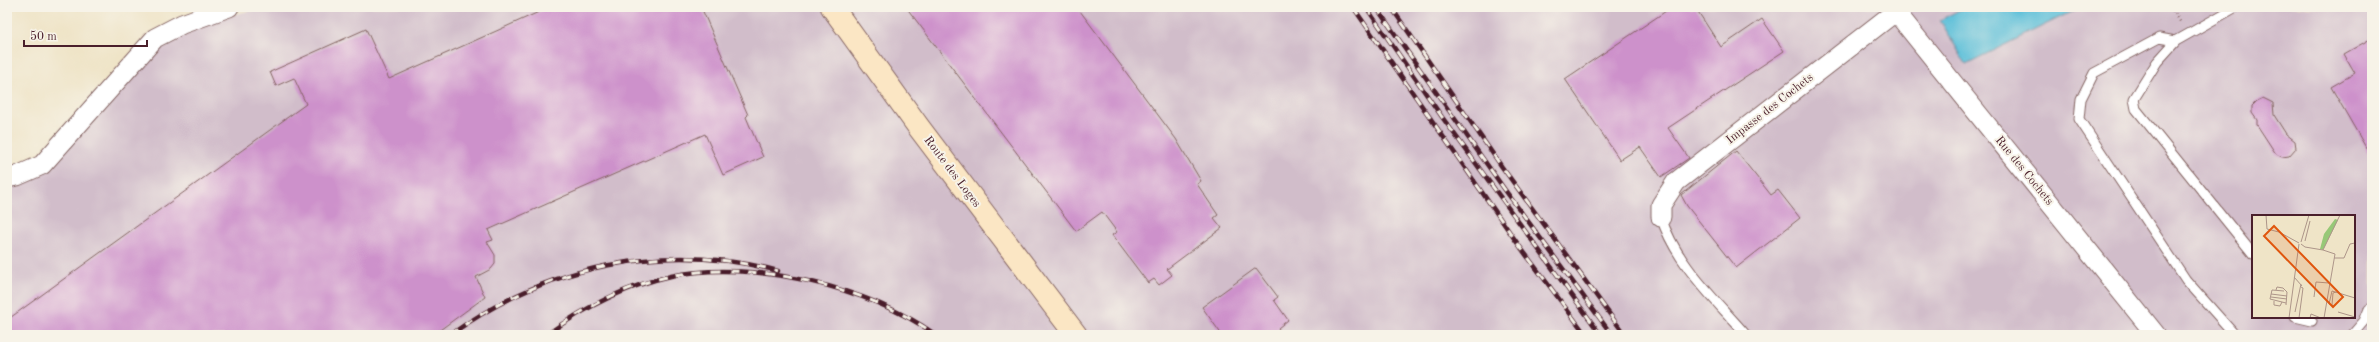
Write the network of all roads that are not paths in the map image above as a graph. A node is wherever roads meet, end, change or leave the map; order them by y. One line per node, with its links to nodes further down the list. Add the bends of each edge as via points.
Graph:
1 (229, 7): 6 (street, via 182,24 155,38 42,164)
2 (832, 7): 12 (street, Route des Loges, via 920,129)
3 (2236, 7): 5 (lane)
4 (1893, 9): 7 (street, Impasse des Cochets, via 1676,182 1661,204); 14 (street, Rue des Cochets)
5 (2176, 41): 8 (lane, via 2157,62 2134,99 2136,109); 15 (lane, via 2159,38 2094,73 2082,99 2079,119 2186,280)
6 (7, 178)
7 (1661, 218): 13 (lane, via 1667,236 1679,257)
8 (2252, 253)
9 (2369, 309): 16 (lane, via 2364,321)
10 (2299, 318): 11 (lane)
11 (2312, 321)
12 (1076, 335)
13 (1746, 335)
14 (2156, 335)
15 (2235, 335)
16 (2352, 335)

